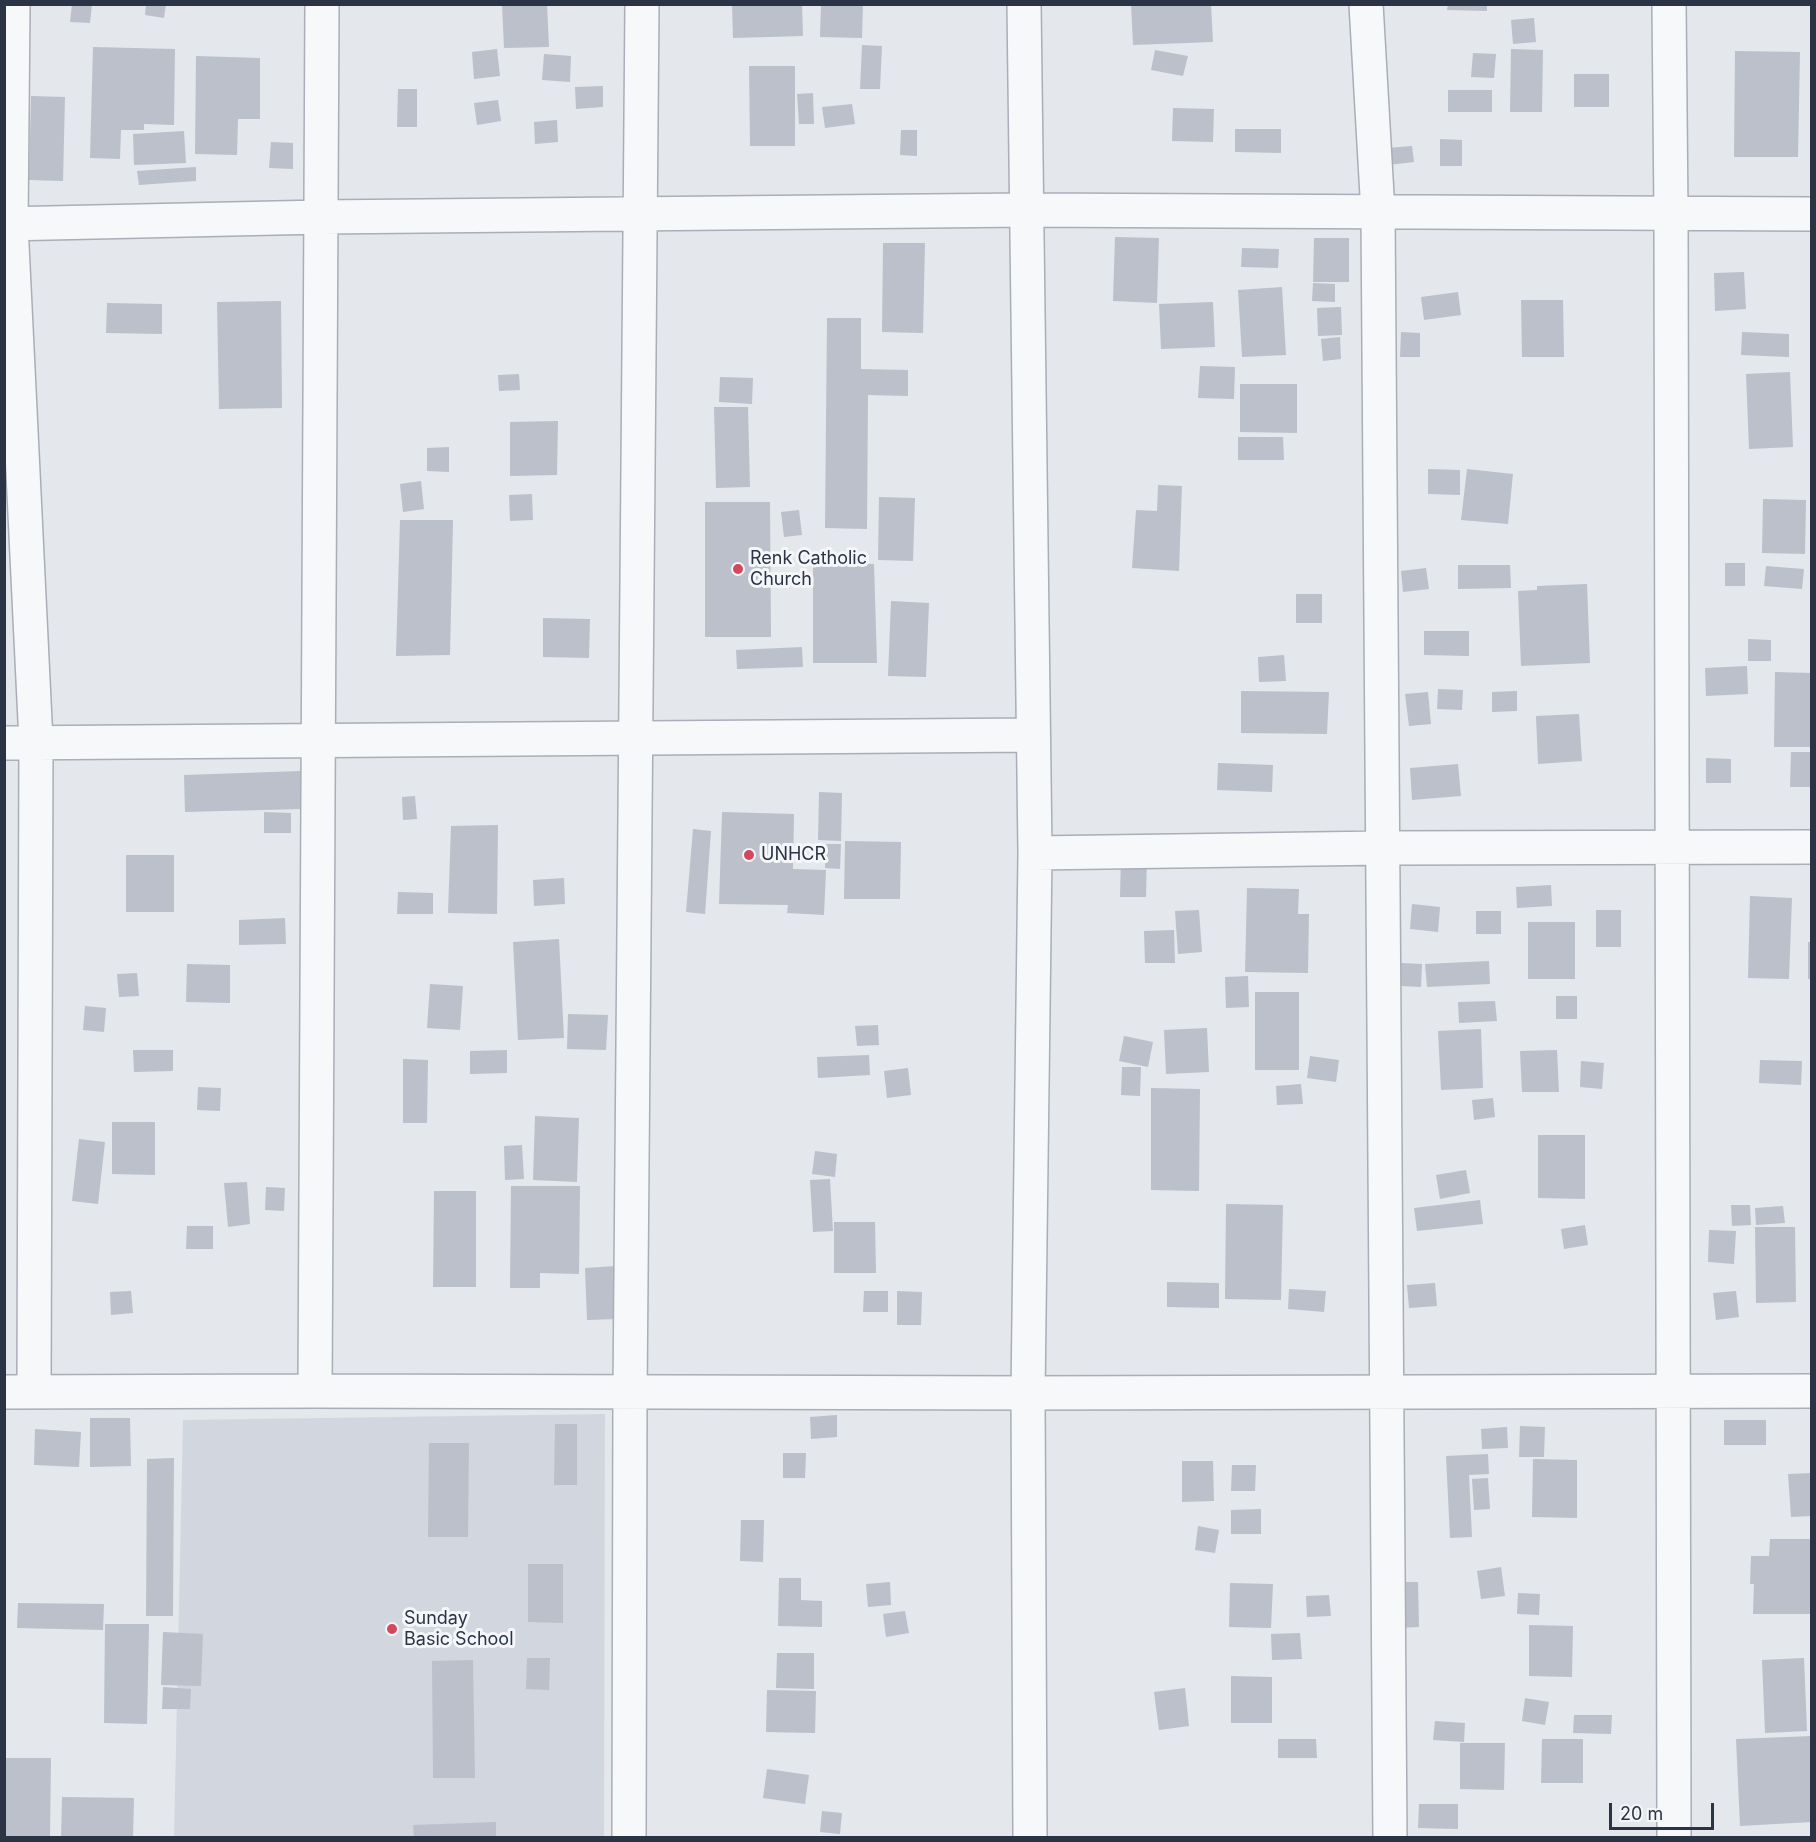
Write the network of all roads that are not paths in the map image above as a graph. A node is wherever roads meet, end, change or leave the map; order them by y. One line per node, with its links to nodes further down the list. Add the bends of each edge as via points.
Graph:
1 (13, 4): 13 (street)
2 (322, 4): 12 (street)
3 (642, 4): 9 (street)
4 (1024, 4): 7 (street)
5 (1366, 4): 8 (street)
6 (1669, 4): 10 (street)
7 (1027, 210): 8 (street); 9 (street); 14 (street)
8 (1378, 213): 10 (street); 20 (street)
9 (639, 214): 12 (street); 15 (street)
10 (1671, 214): 11 (street); 18 (street)
11 (1812, 214)
12 (321, 217): 13 (street); 16 (street)
13 (8, 224): 17 (street)
14 (1033, 735): 15 (street); 21 (street)
15 (635, 738): 16 (street); 26 (street)
16 (318, 741): 17 (street); 22 (street)
17 (20, 743): 25 (street)
18 (1672, 847): 19 (street); 20 (street); 23 (street)
19 (1812, 847)
20 (1383, 848): 21 (street); 27 (street)
21 (1035, 853): 28 (street)
22 (315, 1391): 25 (street); 26 (street)
23 (1674, 1391): 24 (street); 27 (street); 32 (street)
24 (1812, 1391)
25 (19, 1392)
26 (630, 1392): 28 (street); 29 (street)
27 (1387, 1392): 28 (street); 31 (street)
28 (1028, 1393): 30 (street)
29 (629, 1838)
30 (1030, 1838)
31 (1390, 1838)
32 (1674, 1838)

